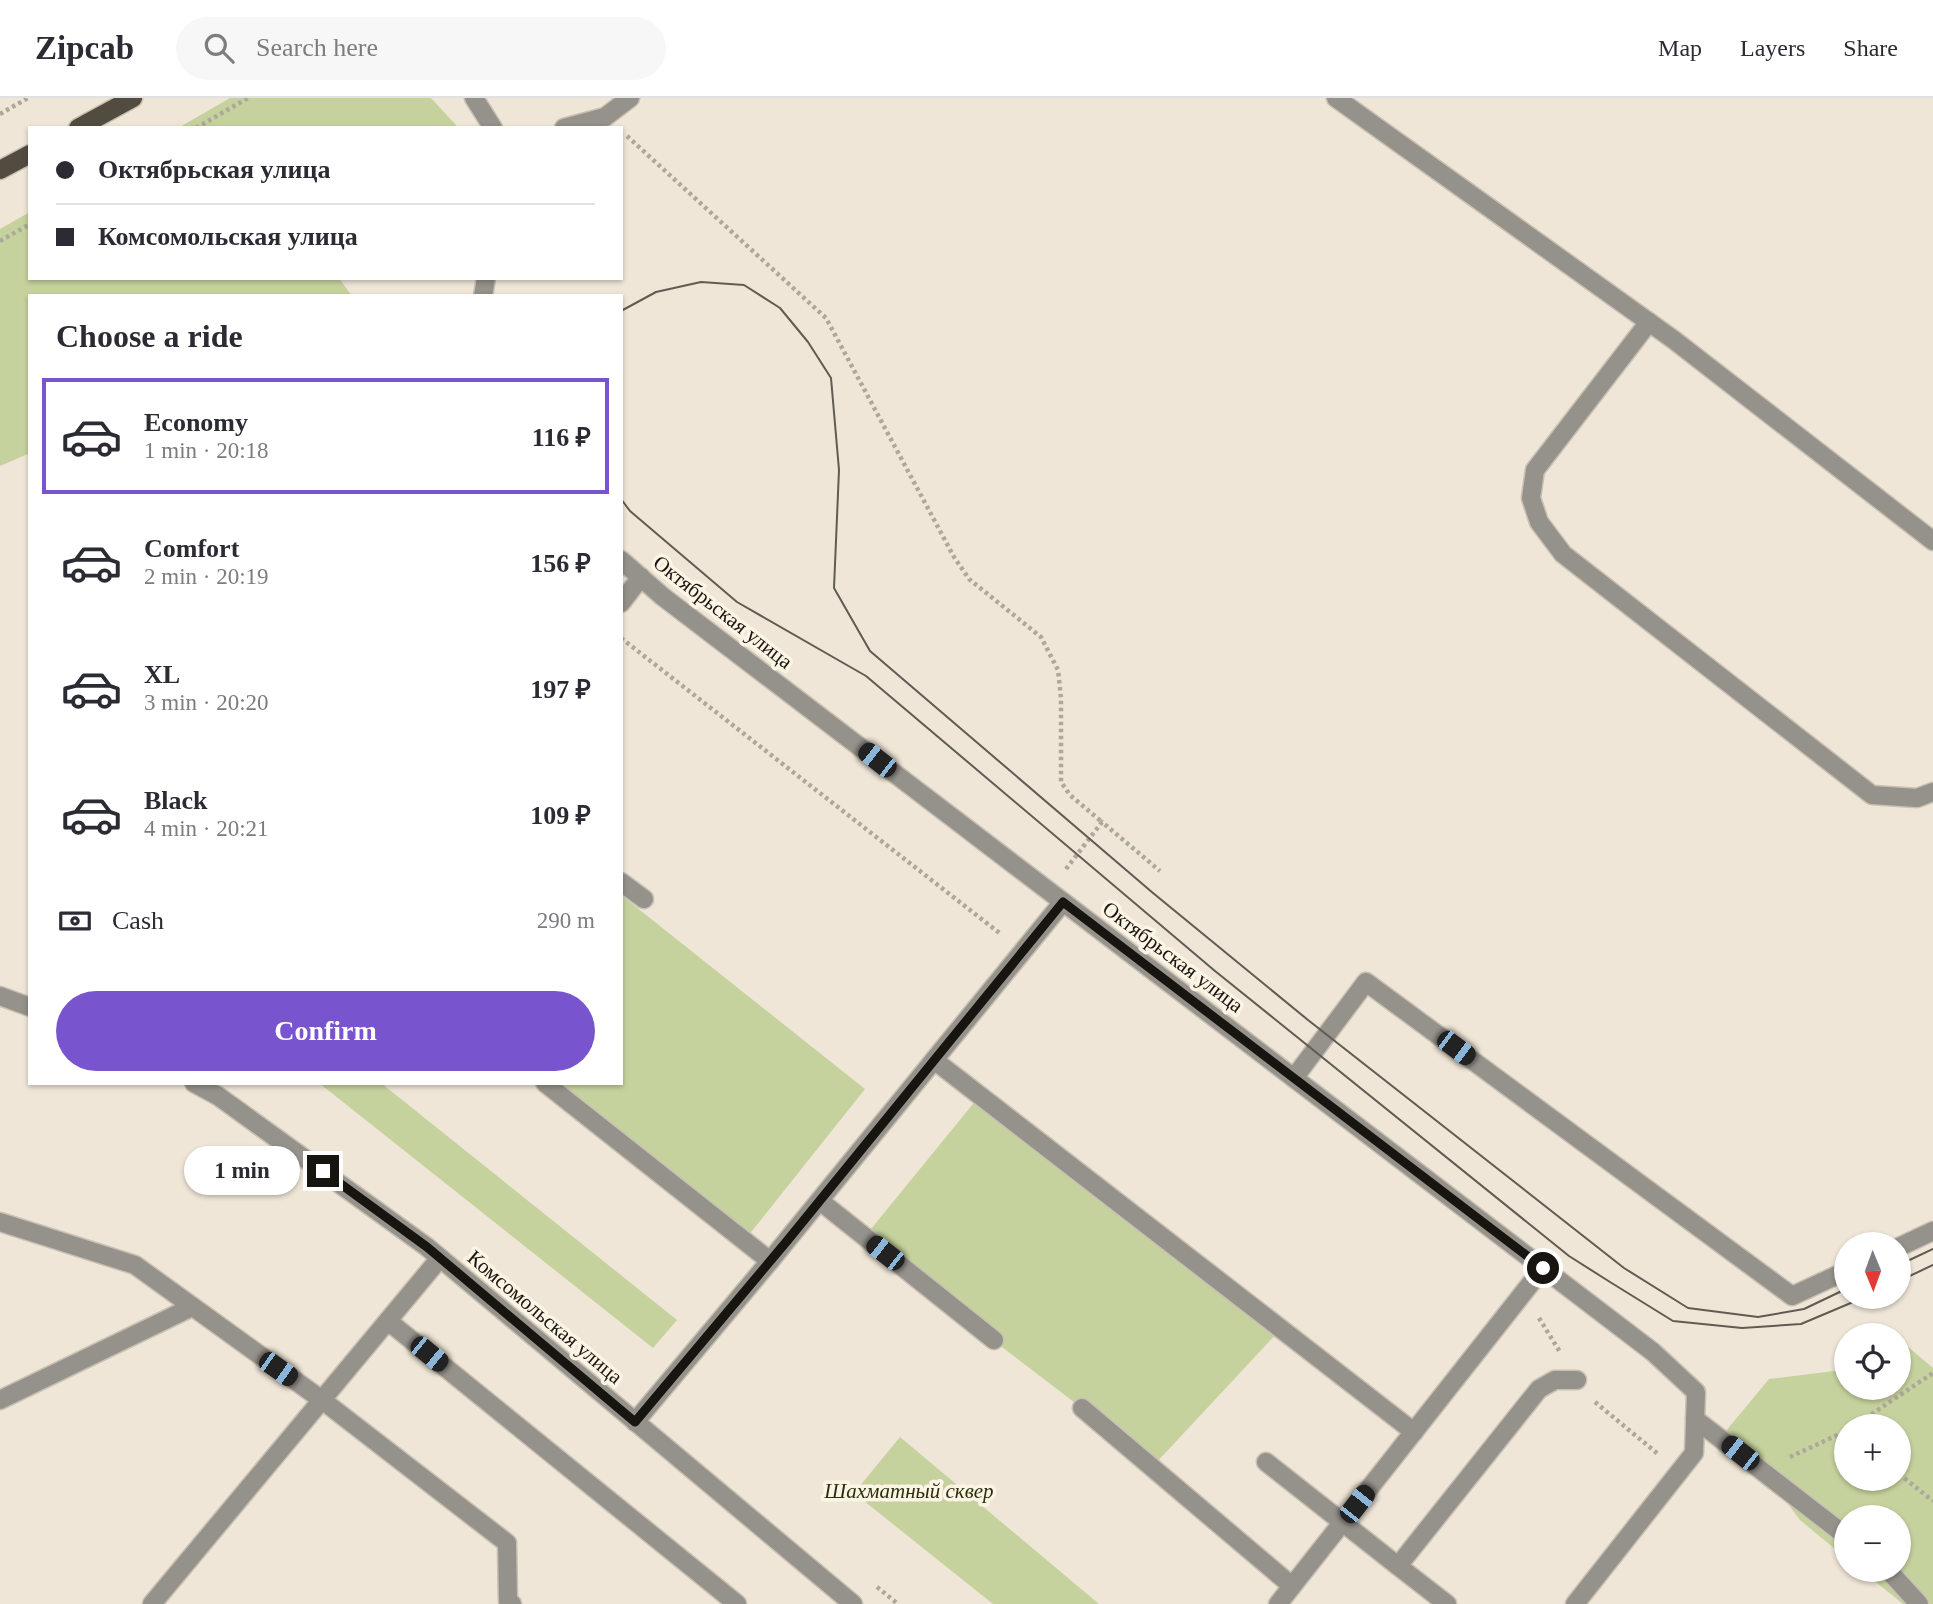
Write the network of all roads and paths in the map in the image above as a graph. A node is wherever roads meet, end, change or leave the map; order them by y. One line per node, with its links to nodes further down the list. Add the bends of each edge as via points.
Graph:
1 (28, 98): 7 (path)
2 (133, 98): 8 (main road)
3 (248, 98): 9 (path)
4 (474, 98): 10 (street)
5 (630, 98): 11 (street, via 606,117)
6 (1336, 98): 17 (street)
7 (0, 114)
8 (82, 126)
9 (199, 126)
10 (492, 126)
11 (572, 126)
12 (623, 133): 24 (path, via 826,318 954,557 969,579 1041,638 1058,670 1061,782)
13 (28, 155): 14 (main road)
14 (0, 170)
15 (28, 225): 16 (path)
16 (0, 241)
17 (1649, 322): 18 (street); 23 (street, via 1535,470 1531,498 1539,522 1563,554 1872,795 1917,798)
18 (1933, 541)
19 (623, 562): 20 (street, Октябрьская улица)
20 (641, 577): 21 (street); 27 (street, Октябрьская улица)
21 (623, 600)
22 (623, 640): 29 (path)
23 (1933, 792)
24 (1102, 822): 25 (path); 27 (path)
25 (1160, 871)
26 (623, 883): 28 (street)
27 (1056, 897): 29 (street); 33 (street, Октябрьская улица)
28 (644, 899)
29 (1023, 951): 32 (street)
30 (0, 996): 31 (street)
31 (28, 1006)
32 (934, 1060): 36 (street); 56 (street)
33 (1294, 1078): 42 (street, Октябрьская улица); 43 (street, via 1366,982 1792,1296)
34 (198, 1085): 40 (street, Комсомольская улица)
35 (548, 1085): 41 (street)
36 (820, 1201): 41 (street); 47 (street)
37 (0, 1222): 45 (street, via 135,1265)
38 (1933, 1231): 39 (street)
39 (1911, 1241)
40 (440, 1258): 46 (street); 55 (street, Комсомольская улица)
41 (770, 1261): 55 (street)
42 (1543, 1268): 44 (street); 54 (street, Октябрьская улица, via 1653,1352 1696,1392)
43 (1834, 1277)
44 (1524, 1293): 49 (path); 56 (street)
45 (192, 1307): 50 (street); 51 (street)
46 (388, 1321): 51 (street); 70 (street)
47 (994, 1340)
48 (1933, 1373): 53 (path)
49 (1577, 1380): 60 (path, via 1604,1412); 65 (street, via 1555,1380 1539,1389)
50 (0, 1400)
51 (322, 1400): 68 (street); 69 (street, via 507,1543 508,1601)
52 (1082, 1408): 67 (street)
53 (1872, 1414)
54 (1695, 1419): 59 (street); 60 (street, via 1693,1454)
55 (635, 1422): 71 (street, Комсомольская улица)
56 (1414, 1432): 63 (street)
57 (1834, 1437): 59 (path)
58 (1266, 1462): 63 (street)
59 (1762, 1470): 64 (street)
60 (1680, 1472): 74 (street)
61 (1911, 1484): 62 (path)
62 (1933, 1501)
63 (1342, 1522): 65 (street); 67 (street)
64 (1834, 1527)
65 (1398, 1566): 73 (street)
66 (1899, 1582): 75 (street)
67 (1292, 1586): 72 (street)
68 (152, 1604)
69 (512, 1604)
70 (737, 1604)
71 (853, 1604)
72 (1278, 1604)
73 (1447, 1604)
74 (1576, 1604)
75 (1919, 1604)

